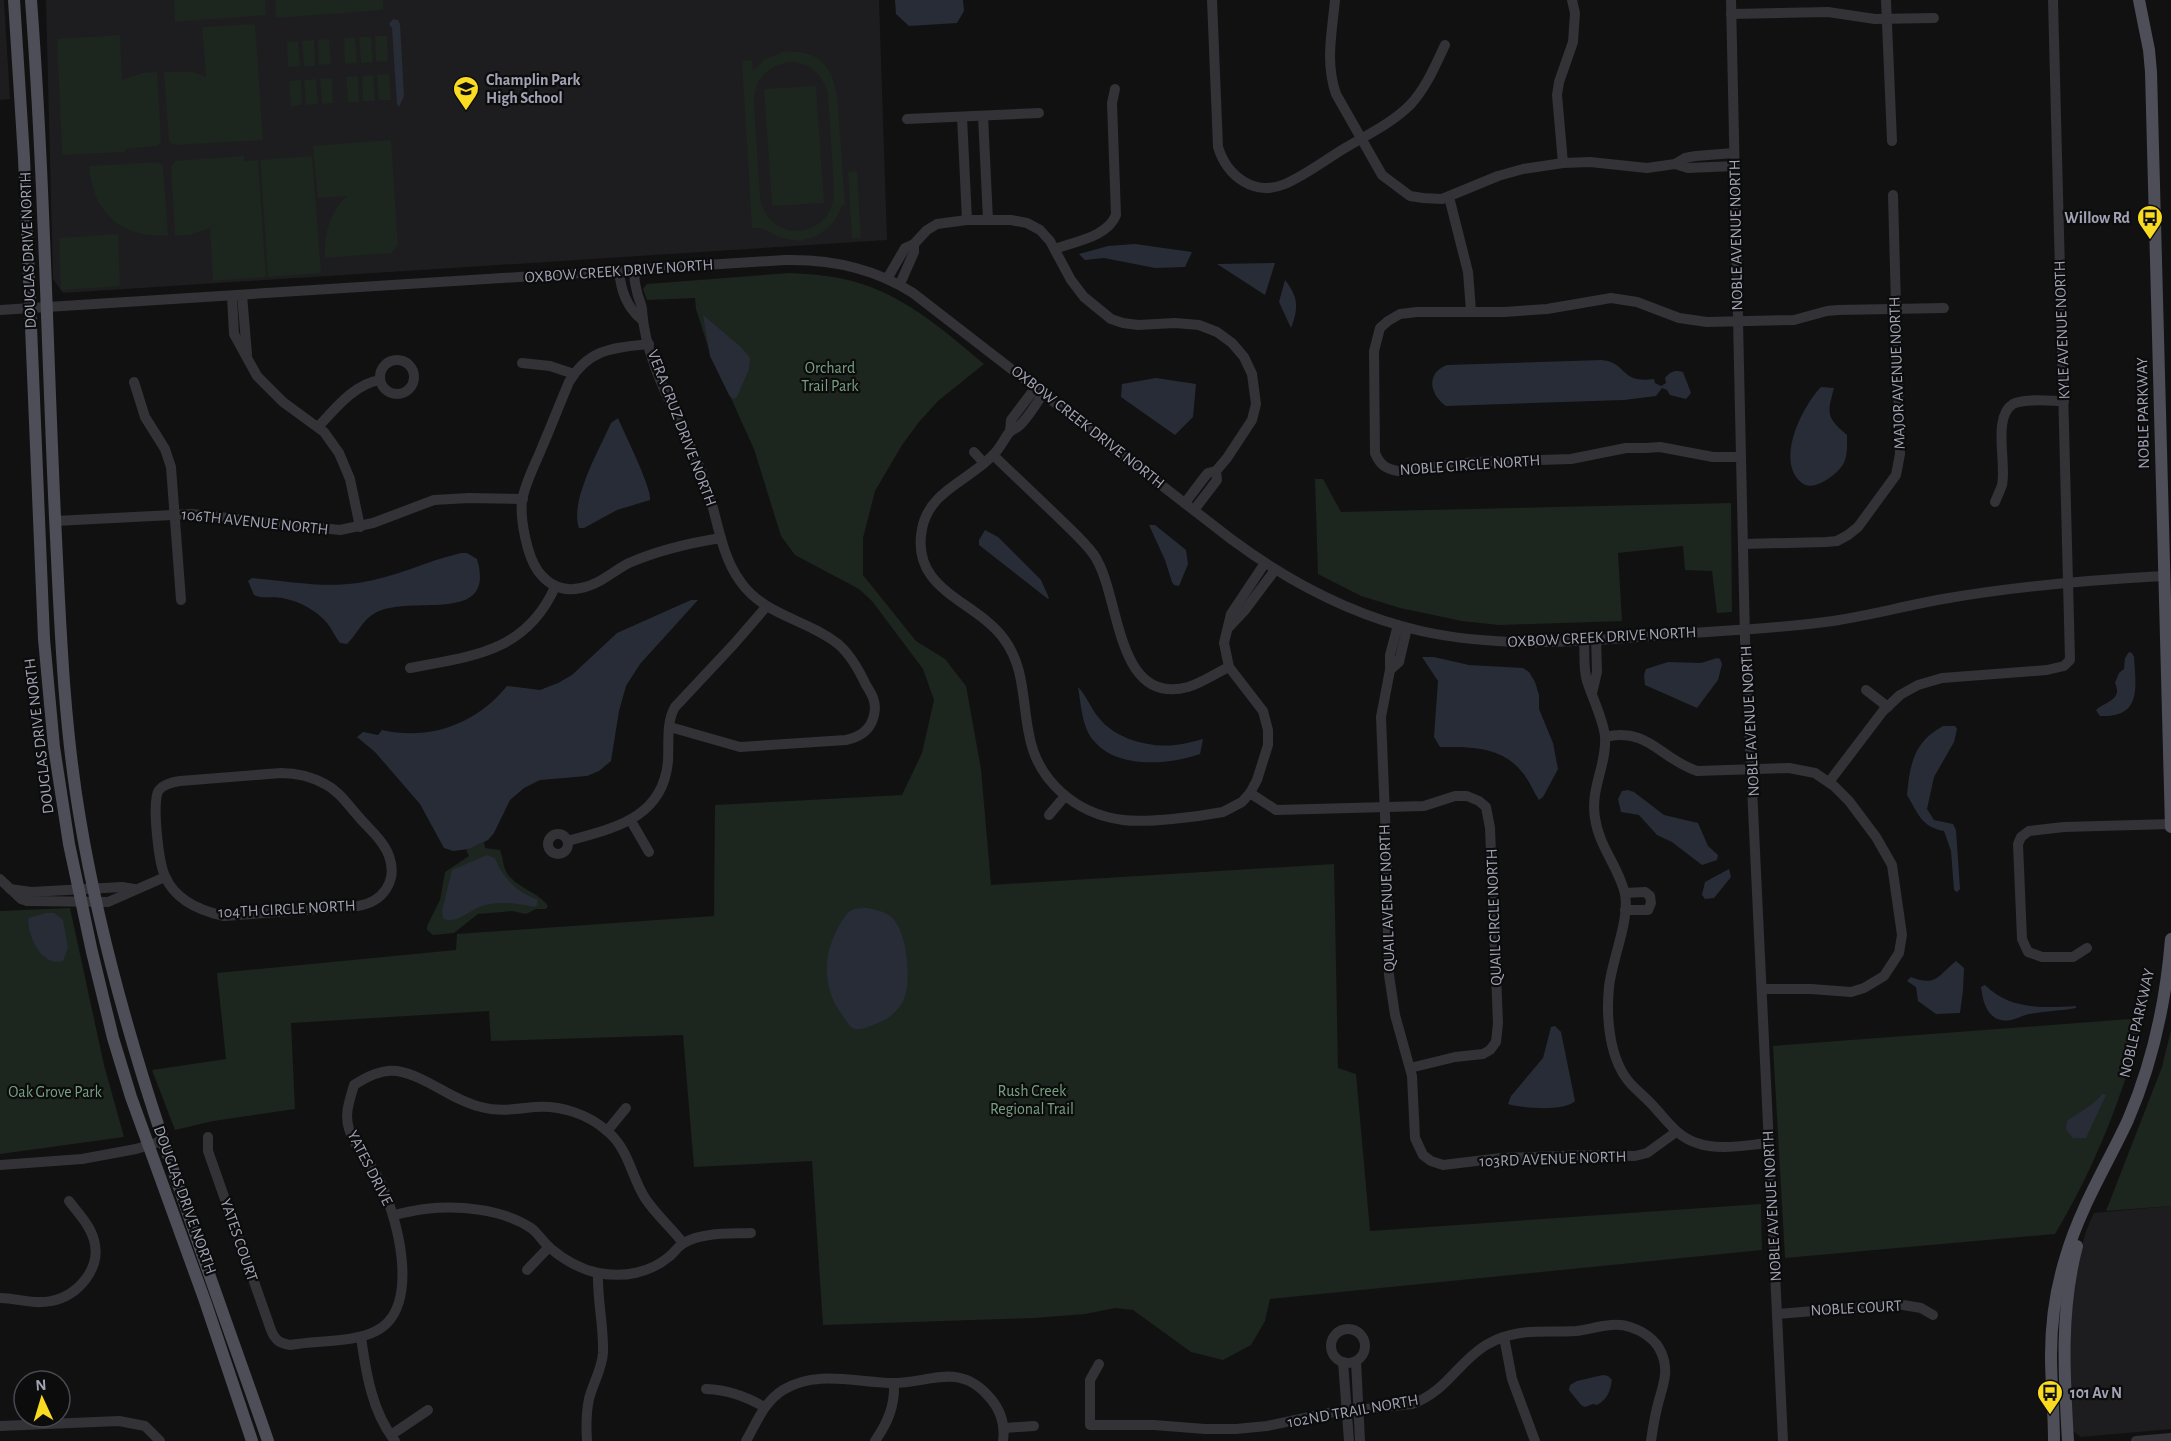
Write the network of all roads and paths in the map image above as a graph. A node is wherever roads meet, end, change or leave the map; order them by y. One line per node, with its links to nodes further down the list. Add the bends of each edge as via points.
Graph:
1 (14, 0): 38 (main road, DOUGLAS DRIVE NORTH)
2 (31, 0): 36 (main road, DOUGLAS DRIVE NORTH)
3 (1212, 0): 19 (street, via 1218,147 1232,173 1256,187 1283,185)
4 (1335, 0): 19 (street, via 1329,52 1331,81)
5 (1572, 0): 22 (street, via 1573,42 1557,95)
6 (1731, 0): 10 (street, NOBLE AVENUE NORTH)
7 (1886, 0): 12 (street)
8 (2053, 0): 50 (street, KYLE AVENUE NORTH)
9 (2139, 0): 68 (main road, NOBLE PARKWAY, via 2151,72)
10 (1731, 14): 12 (street, via 1828,12); 21 (street, NOBLE AVENUE NORTH)
11 (1934, 18): 12 (street)
12 (1887, 19): 20 (street)
13 (1445, 45): 19 (street, via 1420,94 1396,117)
14 (1114, 89): 30 (street, via 1116,215 1112,226)
15 (1039, 113): 16 (street)
16 (983, 116): 17 (street); 28 (street)
17 (962, 117): 18 (street); 27 (street)
18 (907, 119)
19 (1360, 138): 26 (street, via 1382,175 1398,189 1410,196)
20 (1892, 141)
21 (1734, 153): 23 (street, via 1685,158); 24 (street, NOBLE AVENUE NORTH)
22 (1563, 163): 23 (street, via 1647,168); 26 (street, via 1498,176)
23 (1675, 164): 24 (street, via 1688,168)
24 (1735, 166): 43 (street, NOBLE AVENUE NORTH)
25 (1893, 195): 39 (street, MAJOR AVENUE NORTH)
26 (1449, 197): 41 (street, via 1468,272)
27 (967, 220): 28 (street); 29 (street, via 937,224)
28 (988, 220): 30 (street, via 1027,223 1040,230)
29 (914, 244): 33 (street, via 905,248); 34 (street)
30 (1055, 249): 56 (street, via 1084,297 1111,319 1138,325 1199,325 1217,332 1244,357 1252,374 1256,404 1243,436)
31 (634, 270): 32 (street, OXBOW CREEK DRIVE NORTH); 33 (street, OXBOW CREEK DRIVE NORTH, via 803,260 848,265); 42 (street, VERA CRUZ DRIVE NORTH)
32 (619, 271): 35 (street, OXBOW CREEK DRIVE NORTH); 42 (street, VERA CRUZ DRIVE NORTH, via 625,298)
33 (887, 279): 34 (street, OXBOW CREEK DRIVE NORTH)
34 (900, 284): 49 (street, OXBOW CREEK DRIVE NORTH)
35 (237, 295): 36 (street, OXBOW CREEK DRIVE NORTH); 51 (street, via 234,334 257,376)
36 (46, 308): 38 (street, OXBOW CREEK DRIVE NORTH); 62 (main road, DOUGLAS DRIVE NORTH)
37 (1944, 308): 39 (street)
38 (31, 309): 40 (street, OXBOW CREEK DRIVE NORTH); 99 (main road, DOUGLAS DRIVE NORTH, via 47,672 58,778)
39 (1896, 309): 43 (street, via 1838,310 1794,320); 65 (street, MAJOR AVENUE NORTH, via 1900,454 1896,475 1858,527 1837,541)
40 (0, 310)
41 (1471, 311): 43 (street, NOBLE CIRCLE NORTH, via 1547,309 1611,298 1648,304 1679,318); 54 (street, NOBLE CIRCLE NORTH, via 1400,314 1380,328 1374,351 1374,441 1378,462 1387,470 1500,460 1570,459 1626,448 1660,447 1713,457)
42 (641, 319): 44 (street, VERA CRUZ DRIVE NORTH)
43 (1738, 321): 54 (street, NOBLE AVENUE NORTH)
44 (649, 344): 46 (street, via 606,350 591,357); 64 (street, VERA CRUZ DRIVE NORTH, via 669,403 700,467)
45 (522, 363): 46 (street)
46 (574, 374): 57 (street)
47 (380, 380): 51 (street, via 360,387)
48 (134, 382): 61 (street, via 145,417 168,458)
49 (1040, 390): 53 (street, via 1011,420 1010,431); 59 (street, OXBOW CREEK DRIVE NORTH)
50 (2064, 401): 58 (street, via 2021,402 2004,413 2002,484); 69 (street, KYLE AVENUE NORTH)
51 (318, 427): 63 (street, via 335,446 347,469)
52 (974, 452): 55 (street)
53 (993, 455): 55 (street); 78 (street, via 1093,554 1139,675 1159,687 1176,689)
54 (1741, 457): 65 (street, NOBLE AVENUE NORTH)
55 (984, 463): 88 (street, via 933,503 922,529 924,563 941,588 988,621 1010,648 1021,675 1033,750 1044,773)
56 (1216, 471): 59 (street, via 1208,473); 60 (street, via 1216,480)
57 (523, 499): 63 (street, 106TH AVENUE NORTH, via 434,500); 70 (street, via 524,525 533,563)
58 (1995, 502)
59 (1185, 503): 60 (street, OXBOW CREEK DRIVE NORTH)
60 (1194, 510): 66 (street, OXBOW CREEK DRIVE NORTH)
61 (174, 514): 62 (street, 106TH AVENUE NORTH); 63 (street, 106TH AVENUE NORTH, via 227,516 327,530); 71 (street)
62 (55, 521): 97 (main road, DOUGLAS DRIVE NORTH, via 66,716)
63 (360, 527)
64 (721, 538): 70 (street, via 650,554 590,586); 72 (street, VERA CRUZ DRIVE NORTH, via 740,582)
65 (1743, 544): 75 (street, NOBLE AVENUE NORTH)
66 (1265, 563): 67 (street, OXBOW CREEK DRIVE NORTH); 73 (street, via 1231,614)
67 (1275, 570): 73 (street); 74 (street, OXBOW CREEK DRIVE NORTH, via 1347,608)
68 (2163, 576): 69 (street, OXBOW CREEK DRIVE NORTH); 92 (main road, NOBLE PARKWAY)
69 (2067, 584): 75 (street, OXBOW CREEK DRIVE NORTH, via 1977,593 1823,622); 82 (street, KYLE AVENUE NORTH, via 2070,660 2064,666 1942,678 1918,685)
70 (555, 587): 79 (street, via 539,617 513,638 479,654)
71 (181, 600)
72 (766, 607): 83 (street, via 679,701 672,712); 83 (street, VERA CRUZ DRIVE NORTH, via 828,637 846,651 875,703 869,727 860,736 846,740 749,747)
73 (1229, 627): 78 (street, via 1224,643)
74 (1403, 627): 77 (street, OXBOW CREEK DRIVE NORTH, via 1493,641); 89 (street, QUAIL AVENUE NORTH, via 1390,655 1381,717)
75 (1745, 629): 76 (street, OXBOW CREEK DRIVE NORTH); 85 (street, NOBLE AVENUE NORTH)
76 (1596, 639): 77 (street, OXBOW CREEK DRIVE NORTH); 81 (street, via 1597,672)
77 (1584, 640): 81 (street)
78 (1229, 667): 87 (street, via 1258,696 1265,716 1266,753)
79 (410, 668)
80 (1866, 690): 82 (street)
81 (1592, 693): 84 (street)
82 (1888, 706): 86 (street)
83 (670, 727): 91 (street, via 663,782 655,798)
84 (1605, 736): 85 (street, via 1639,736 1697,771); 101 (street, via 1595,784 1594,817)
85 (1752, 769): 86 (street, via 1801,770); 107 (street, NOBLE AVENUE NORTH)
86 (1829, 782): 107 (street, via 1863,819 1892,865 1902,935 1899,953 1884,976 1851,992)
87 (1250, 793): 88 (street, via 1223,812 1136,820 1096,813); 89 (street, QUAIL CIRCLE NORTH, via 1276,810)
88 (1065, 796): 90 (street)
89 (1384, 808): 108 (street, QUAIL AVENUE NORTH, via 1389,975); 108 (street, QUAIL CIRCLE NORTH, via 1424,806 1467,796 1486,807 1489,821 1496,1042 1483,1054)
90 (1049, 815)
91 (631, 821): 93 (street); 94 (street)
92 (2171, 825): 106 (street, via 2064,828 2029,831 2021,837 2018,844 2022,939 2028,952 2042,957 2073,957)
93 (568, 841)
94 (649, 852)
95 (165, 876): 95 (street, 104TH CIRCLE NORTH, via 191,904 224,916 366,905 387,890 392,869 381,843 339,794 314,779 281,773 180,781 159,790 155,809); 100 (street)
96 (0, 879): 98 (street)
97 (93, 888): 99 (street); 100 (street); 103 (main road, DOUGLAS DRIVE NORTH)
98 (10, 889): 99 (street); 102 (street, via 21,899 35,902)
99 (78, 889): 102 (main road, DOUGLAS DRIVE NORTH)
100 (134, 889): 103 (street, via 108,902)
101 (1625, 893): 104 (street); 104 (street, via 1645,892 1651,903 1648,910)
102 (80, 902): 103 (street); 116 (main road, DOUGLAS DRIVE NORTH, via 113,1038)
103 (96, 902): 114 (main road, DOUGLAS DRIVE NORTH, via 133,1048)
104 (1625, 910): 112 (street, via 1609,989 1613,1047 1629,1082)
105 (2171, 939): 118 (main road, NOBLE PARKWAY, via 2160,1010 2143,1079)
106 (2086, 948)
107 (1762, 989): 115 (street, NOBLE AVENUE NORTH)
108 (1410, 1068): 110 (street, QUAIL AVENUE NORTH)
109 (626, 1108): 111 (street)
110 (1414, 1124): 112 (street, 103RD AVENUE NORTH, via 1423,1155 1443,1165 1501,1158 1635,1156 1647,1153)
111 (607, 1131): 120 (street, YATES DRIVE, via 584,1116 558,1108 508,1110 472,1105 410,1074 394,1071 363,1079 354,1085 346,1111 349,1132 376,1175); 122 (street, YATES DRIVE, via 622,1148 644,1196)
112 (1676, 1132): 115 (street, via 1708,1146)
113 (208, 1137): 131 (street, YATES COURT, via 208,1151)
114 (162, 1142): 116 (street); 147 (main road, DOUGLAS DRIVE NORTH)
115 (1769, 1143): 127 (street, NOBLE AVENUE NORTH)
116 (149, 1145): 117 (street, via 82,1159); 146 (main road, DOUGLAS DRIVE NORTH)
117 (0, 1165)
118 (2100, 1179): 157 (main road, NOBLE PARKWAY, via 2070,1242 2054,1305 2050,1352); 158 (main road, NOBLE PARKWAY, via 2078,1243 2068,1292 2064,1360)
119 (69, 1201): 126 (street, via 94,1240 96,1253 88,1277 66,1296 52,1301)
120 (394, 1215): 123 (street, via 425,1209 484,1211 532,1229); 129 (street, YATES DRIVE, via 403,1287 400,1299 387,1324)
121 (751, 1233): 122 (street)
122 (683, 1243): 125 (street, via 655,1266 638,1273)
123 (549, 1247): 124 (street); 125 (street, via 579,1267)
124 (527, 1270)
125 (598, 1273): 148 (street, via 603,1356 588,1409)
126 (0, 1298)
127 (1777, 1314): 128 (street, NOBLE COURT, via 1897,1304 1921,1308); 156 (street, NOBLE AVENUE NORTH)
128 (1933, 1315)
129 (361, 1337): 131 (street, YATES DRIVE, via 290,1344); 143 (street, via 377,1411)
130 (1504, 1337): 139 (street, 102ND TRAIL NORTH, via 1475,1353 1422,1405); 154 (street, via 1512,1379); 155 (street, 102ND TRAIL NORTH, via 1534,1330 1576,1331 1616,1325 1629,1326 1656,1342 1662,1353 1666,1381)
131 (277, 1341)
132 (1356, 1361): 133 (street); 133 (street, via 1365,1344 1359,1333 1347,1329 1335,1335 1331,1347); 139 (street)
133 (1343, 1362): 139 (street)
134 (1099, 1364): 139 (street, 102ND TRAIL NORTH, via 1090,1380 1090,1425 1236,1429)
135 (894, 1383): 137 (street, via 826,1378 803,1381 782,1391); 142 (street, via 943,1376 974,1378 996,1405); 150 (street, via 893,1406)
136 (706, 1389): 137 (street, via 720,1389)
137 (764, 1407): 149 (street)
138 (428, 1410): 143 (street)
139 (1352, 1410): 152 (street); 153 (street)
140 (1034, 1425): 142 (street)
141 (0, 1426): 145 (street, via 119,1421 145,1426)
142 (1005, 1428): 151 (street)
143 (393, 1438)
144 (2171, 1438): 159 (street)
145 (160, 1441)
146 (252, 1441)
147 (268, 1441)
148 (587, 1441)
149 (746, 1441)
150 (875, 1441)
151 (1003, 1441)
152 (1349, 1441)
153 (1360, 1441)
154 (1535, 1441)
155 (1652, 1441)
156 (1783, 1441)
157 (2054, 1441)
158 (2068, 1441)
159 (2136, 1441)

